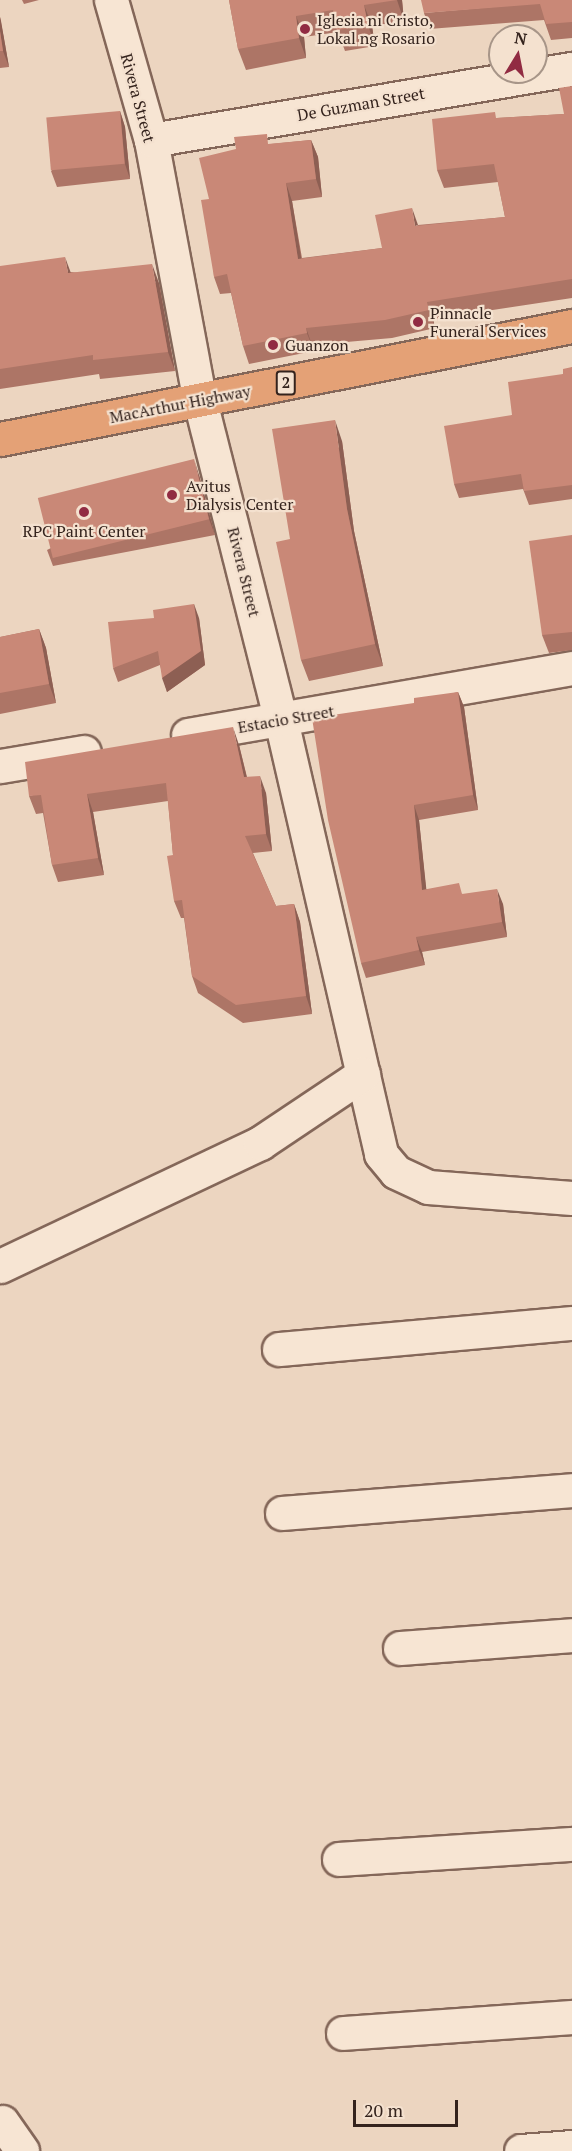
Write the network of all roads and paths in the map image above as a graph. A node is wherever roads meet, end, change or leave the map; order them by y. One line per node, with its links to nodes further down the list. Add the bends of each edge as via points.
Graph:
1 (111, 0): 3 (street, Rivera Street)
2 (572, 69): 3 (street, De Guzman Street)
3 (151, 140): 5 (street, Rivera Street)
4 (572, 326): 5 (highway, MacArthur Highway / 2)
5 (200, 401): 6 (highway, MacArthur Highway / 2); 8 (street, Rivera Street)
6 (0, 439)
7 (572, 668): 8 (street, Estacio Street)
8 (281, 720): 9 (street, Estacio Street); 12 (street, Rivera Street)
9 (152, 741)
10 (117, 747): 11 (street)
11 (0, 766)
12 (363, 1074): 13 (street, Rivera Street, via 381,1154 396,1172 428,1187 455,1192); 14 (street, via 260,1143)
13 (572, 1198)
14 (0, 1266)
15 (572, 1323): 16 (street)
16 (279, 1349)
17 (572, 1490): 18 (street)
18 (282, 1513)
19 (572, 1635): 20 (street)
20 (400, 1648)
21 (572, 1844): 22 (street)
22 (339, 1859)
23 (572, 2017): 24 (street)
24 (343, 2033)
25 (2, 2121): 27 (street)
26 (572, 2147): 28 (street)
27 (22, 2151)
28 (521, 2151)

